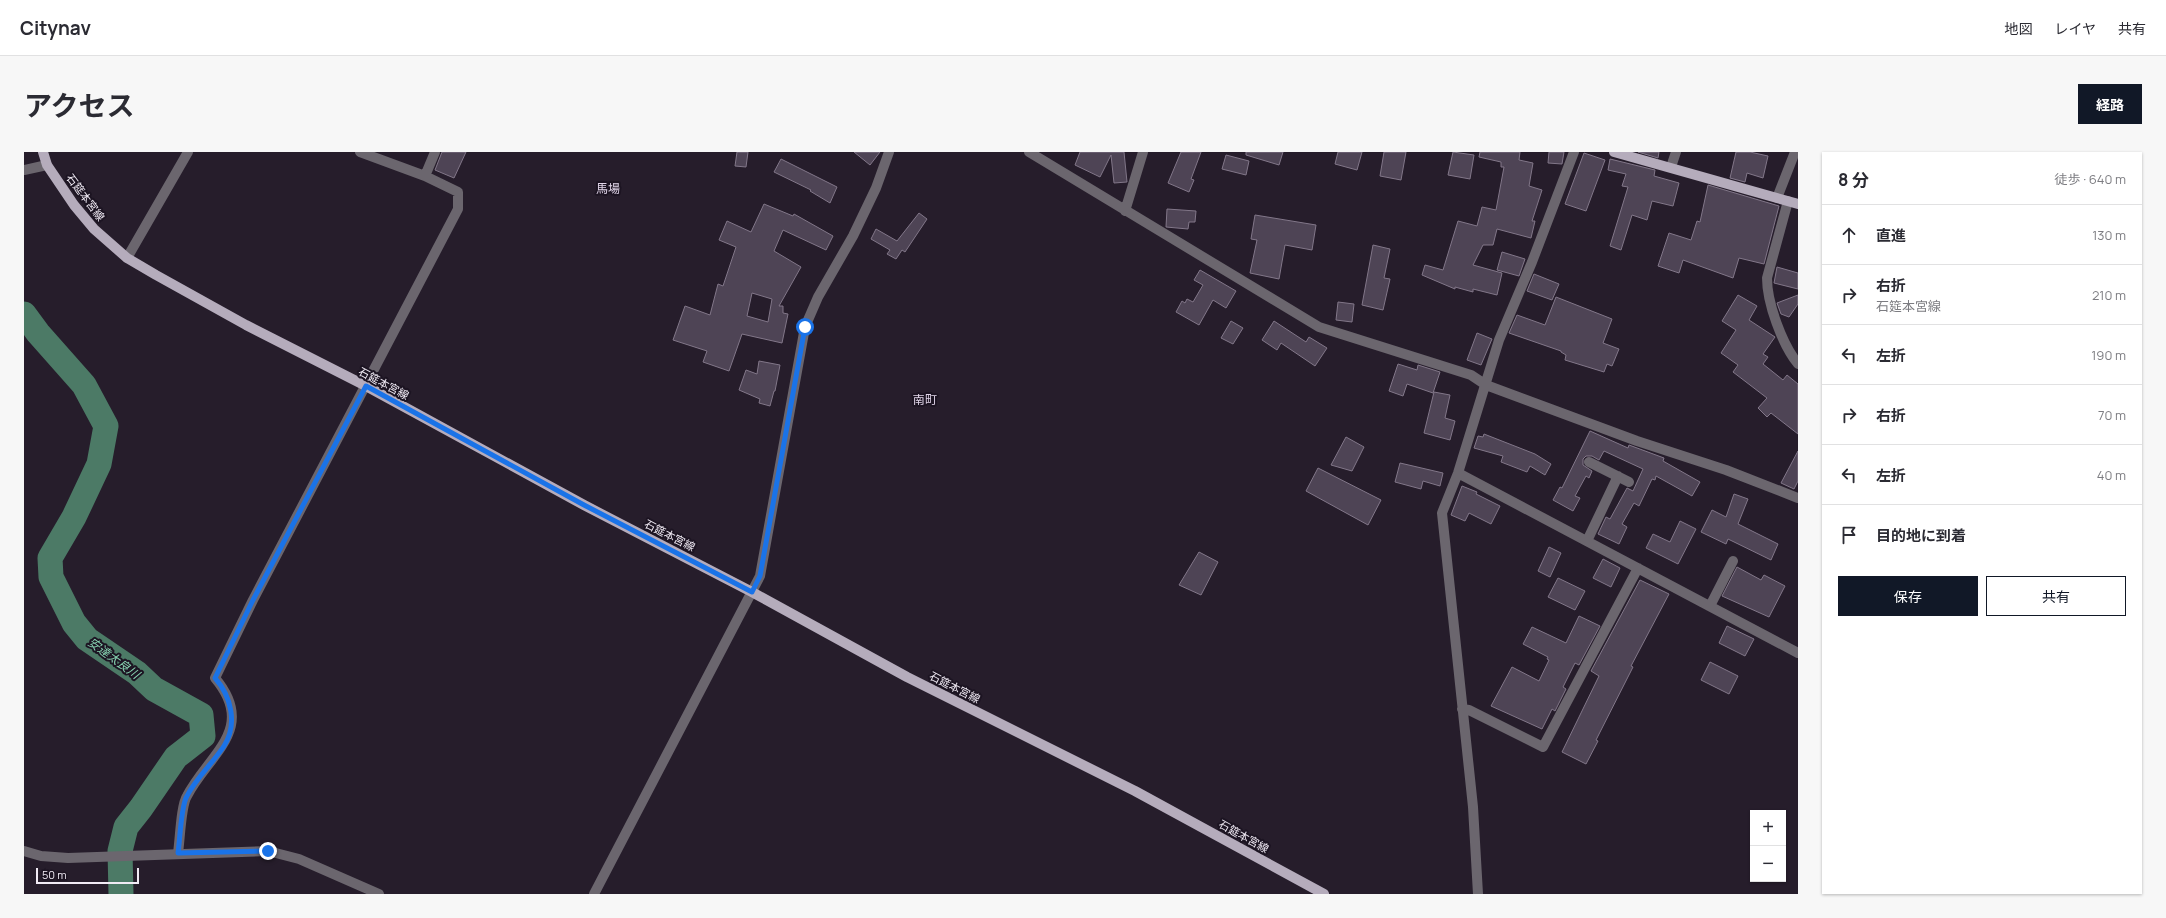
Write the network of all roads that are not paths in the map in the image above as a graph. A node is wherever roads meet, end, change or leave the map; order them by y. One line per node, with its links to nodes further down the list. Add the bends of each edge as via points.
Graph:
1 (43, 152): 12 (main road, 石筵本宮線)
2 (188, 152): 19 (street)
3 (360, 152): 15 (street)
4 (435, 152): 15 (street)
5 (889, 152): 31 (street, via 857,229 818,297 805,327 760,576)
6 (1029, 152): 18 (street)
7 (1143, 152): 18 (street)
8 (1574, 152): 21 (street, via 1499,340)
9 (1614, 152): 13 (main road)
10 (1676, 152): 13 (street)
11 (1795, 152): 16 (street)
12 (48, 165): 14 (street); 19 (main road, 石筵本宮線, via 74,205 94,229)
13 (1671, 167): 16 (main road)
14 (24, 170)
15 (425, 176): 22 (street, via 458,192 458,209)
16 (1777, 198): 17 (main road)
17 (1793, 202): 20 (street, via 1766,278 1766,290 1773,314)
18 (1125, 211): 21 (street, via 1319,327 1471,375)
19 (127, 258): 22 (main road, 石筵本宮線, via 246,325)
20 (1798, 364)
21 (1486, 385): 24 (street); 27 (street)
22 (366, 386): 31 (main road, 石筵本宮線, via 584,505); 36 (street, via 253,600 215,678 225,689 232,711 230,728 225,745 186,796)
23 (1588, 462): 25 (street)
24 (1458, 473): 28 (street); 34 (street, via 1442,514)
25 (1618, 476): 26 (street); 28 (street)
26 (1629, 482)
27 (1798, 498)
28 (1586, 541): 30 (street)
29 (1733, 561): 32 (street)
30 (1638, 568): 32 (street); 34 (street, via 1543,747 1469,710)
31 (752, 592): 38 (street); 39 (main road, 石筵本宮線, via 907,676 1135,791)
32 (1710, 606): 33 (street)
33 (1798, 653)
34 (1462, 709): 40 (street, via 1473,807)
35 (24, 851): 36 (street, via 52,858)
36 (178, 853): 37 (street, via 268,851 299,859)
37 (379, 894)
38 (594, 894)
39 (1324, 894)
40 (1478, 894)

